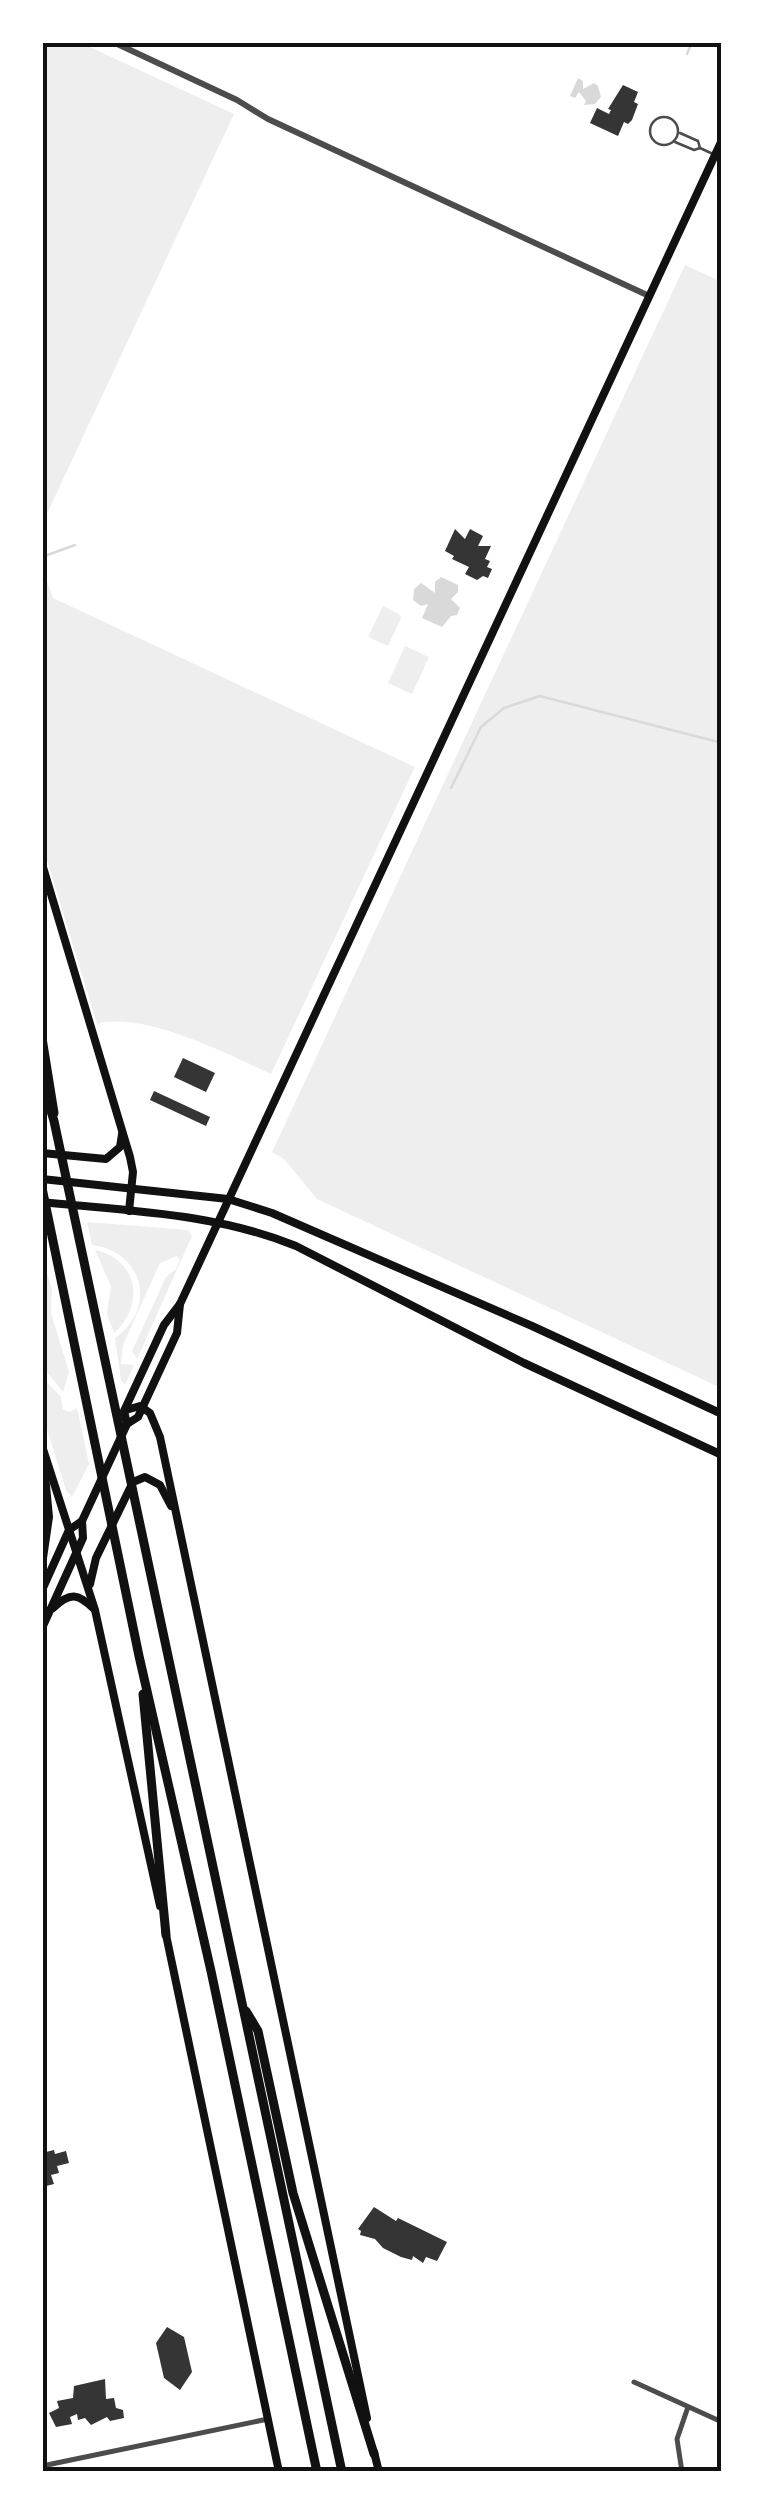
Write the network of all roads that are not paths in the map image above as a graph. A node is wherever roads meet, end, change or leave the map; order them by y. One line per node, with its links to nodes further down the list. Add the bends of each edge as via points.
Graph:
1 (113, 42): 7 (street)
2 (678, 132): 4 (lane); 4 (lane, via 667,116 651,124 654,141); 5 (lane)
3 (722, 140): 6 (main road)
4 (674, 141): 5 (lane)
5 (700, 148): 6 (lane)
6 (714, 155): 7 (main road)
7 (648, 295): 17 (main road)
8 (42, 864): 12 (main road)
9 (42, 1038): 11 (highway)
10 (42, 1081): 11 (highway)
11 (54, 1121): 40 (highway)
12 (122, 1132): 13 (main road, via 120,1147 106,1160); 16 (main road)
13 (42, 1153)
14 (42, 1178): 16 (main road)
15 (42, 1188): 38 (highway)
16 (132, 1188): 17 (main road); 19 (main road)
17 (228, 1199): 20 (main road); 24 (main road, via 322,1232)
18 (42, 1202): 19 (main road)
19 (129, 1211): 20 (main road)
20 (217, 1222): 21 (main road); 27 (main road, via 296,1246)
21 (180, 1304): 22 (main road, via 178,1333); 23 (main road)
22 (143, 1408): 23 (main road); 25 (main road); 28 (main road, via 160,1437)
23 (124, 1411): 25 (main road)
24 (722, 1414)
25 (126, 1424): 29 (main road)
26 (42, 1448): 30 (main road); 32 (main road, via 48,1507)
27 (722, 1455)
28 (177, 1519): 34 (main road, via 160,1486 145,1477 133,1482 96,1558); 45 (main road)
29 (82, 1521): 30 (main road); 31 (main road)
30 (70, 1530): 31 (main road); 33 (main road)
31 (76, 1551): 34 (main road); 36 (main road)
32 (42, 1565)
33 (42, 1590)
34 (90, 1591): 35 (main road)
35 (96, 1610): 36 (main road, via 73,1595); 39 (main road)
36 (50, 1612): 37 (main road)
37 (42, 1628)
38 (140, 1656): 39 (highway); 48 (highway)
39 (166, 1935): 43 (main road)
40 (243, 2006): 45 (highway, via 258,2032 293,2192); 49 (highway)
41 (634, 2382): 42 (street)
42 (688, 2406): 44 (street); 51 (street, via 678,2439)
43 (268, 2418): 46 (street); 47 (main road)
44 (722, 2422)
45 (374, 2454): 50 (main road)
46 (42, 2466)
47 (280, 2472)
48 (317, 2472)
49 (342, 2472)
50 (378, 2472)
51 (682, 2472)

